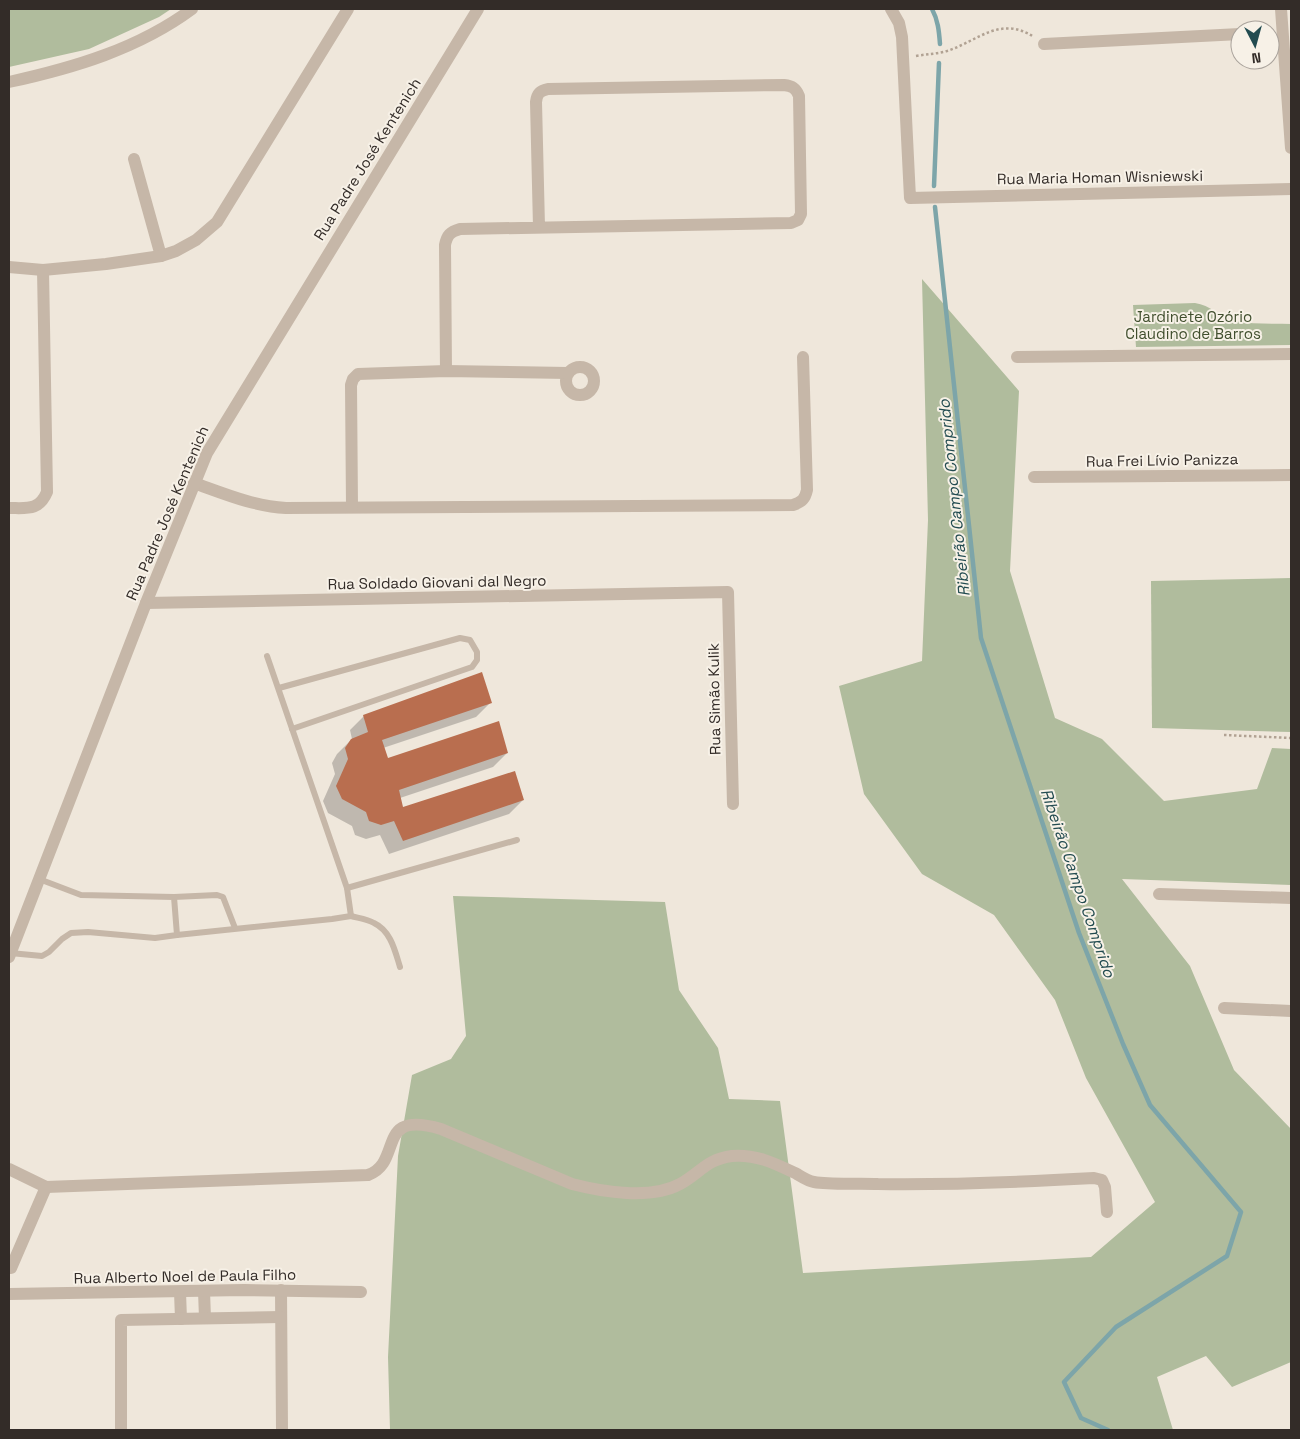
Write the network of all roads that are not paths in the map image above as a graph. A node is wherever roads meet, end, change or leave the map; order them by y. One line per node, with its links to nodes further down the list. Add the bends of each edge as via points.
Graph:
1 (192, 9): 9 (street, via 121,49)
2 (348, 9): 14 (street, via 217,222 196,240 176,252)
3 (478, 9): 24 (street, Rua Padre José Kentenich, via 216,436)
4 (892, 9): 12 (street, Rua Maria Homan Wisniewski, via 902,36 910,198)
5 (1281, 9): 6 (street)
6 (1281, 32): 10 (street)
7 (1230, 35): 8 (street)
8 (1044, 44)
9 (9, 82)
10 (1291, 148)
11 (134, 160): 14 (street)
12 (1291, 189)
13 (539, 227): 13 (street, via 536,96 540,91 784,85 797,90 801,214 798,220 791,223); 20 (street, via 460,229 447,236)
14 (161, 256): 16 (street)
15 (9, 267): 16 (street)
16 (43, 270): 25 (street, via 47,492 43,502 34,508)
17 (1291, 354): 19 (street)
18 (803, 357): 26 (street, via 808,490 800,503)
19 (1017, 357)
20 (446, 371): 21 (street); 26 (street, via 366,373 353,379)
21 (568, 373)
22 (1291, 475): 23 (street, Rua Frei Lívio Panizza)
23 (1034, 477)
24 (194, 483): 26 (street, via 268,506); 28 (street, Rua Padre José Kentenich)
25 (9, 508)
26 (352, 508)
27 (728, 592): 28 (street, Rua Soldado Giovani dal Negro); 32 (street, Rua Simão Kulik)
28 (146, 604): 34 (street, Rua Padre José Kentenich)
29 (268, 656): 30 (lane)
30 (279, 688): 31 (lane); 31 (lane, via 460,638 470,640 477,652 477,660 472,667)
31 (292, 729): 35 (lane)
32 (733, 804)
33 (518, 840): 35 (lane)
34 (39, 879): 37 (lane, via 81,895); 42 (street, Rua Padre José Kentenich)
35 (347, 888): 39 (lane)
36 (1159, 894): 38 (street)
37 (174, 896): 40 (lane, via 223,897); 41 (lane)
38 (1291, 898)
39 (351, 916): 40 (lane); 43 (lane, via 374,923 384,931 394,945)
40 (235, 928): 41 (lane)
41 (177, 935): 42 (lane, via 156,938 71,933 42,956)
42 (9, 955)
43 (400, 967)
44 (1224, 1008): 45 (street)
45 (1291, 1011)
46 (9, 1169): 47 (street)
47 (46, 1187): 48 (street, via 368,1175 382,1167 397,1131 409,1125 424,1124 572,1184 600,1190 641,1192 667,1189 681,1184 718,1159 752,1156 769,1160 813,1182 971,1184 1094,1178 1102,1180); 49 (street)
48 (1107, 1212)
49 (11, 1268)
50 (281, 1290): 51 (street, Rua Alberto Noel de Paula Filho); 53 (street, Rua Alberto Noel de Paula Filho); 55 (street)
51 (204, 1291): 52 (street, Rua Alberto Noel de Paula Filho); 56 (street)
52 (180, 1292): 54 (street, Rua Alberto Noel de Paula Filho); 57 (street)
53 (361, 1292)
54 (9, 1294)
55 (281, 1317): 56 (street); 59 (street)
56 (205, 1318): 57 (street)
57 (181, 1319): 58 (street, via 121,1320)
58 (121, 1430)
59 (282, 1430)

